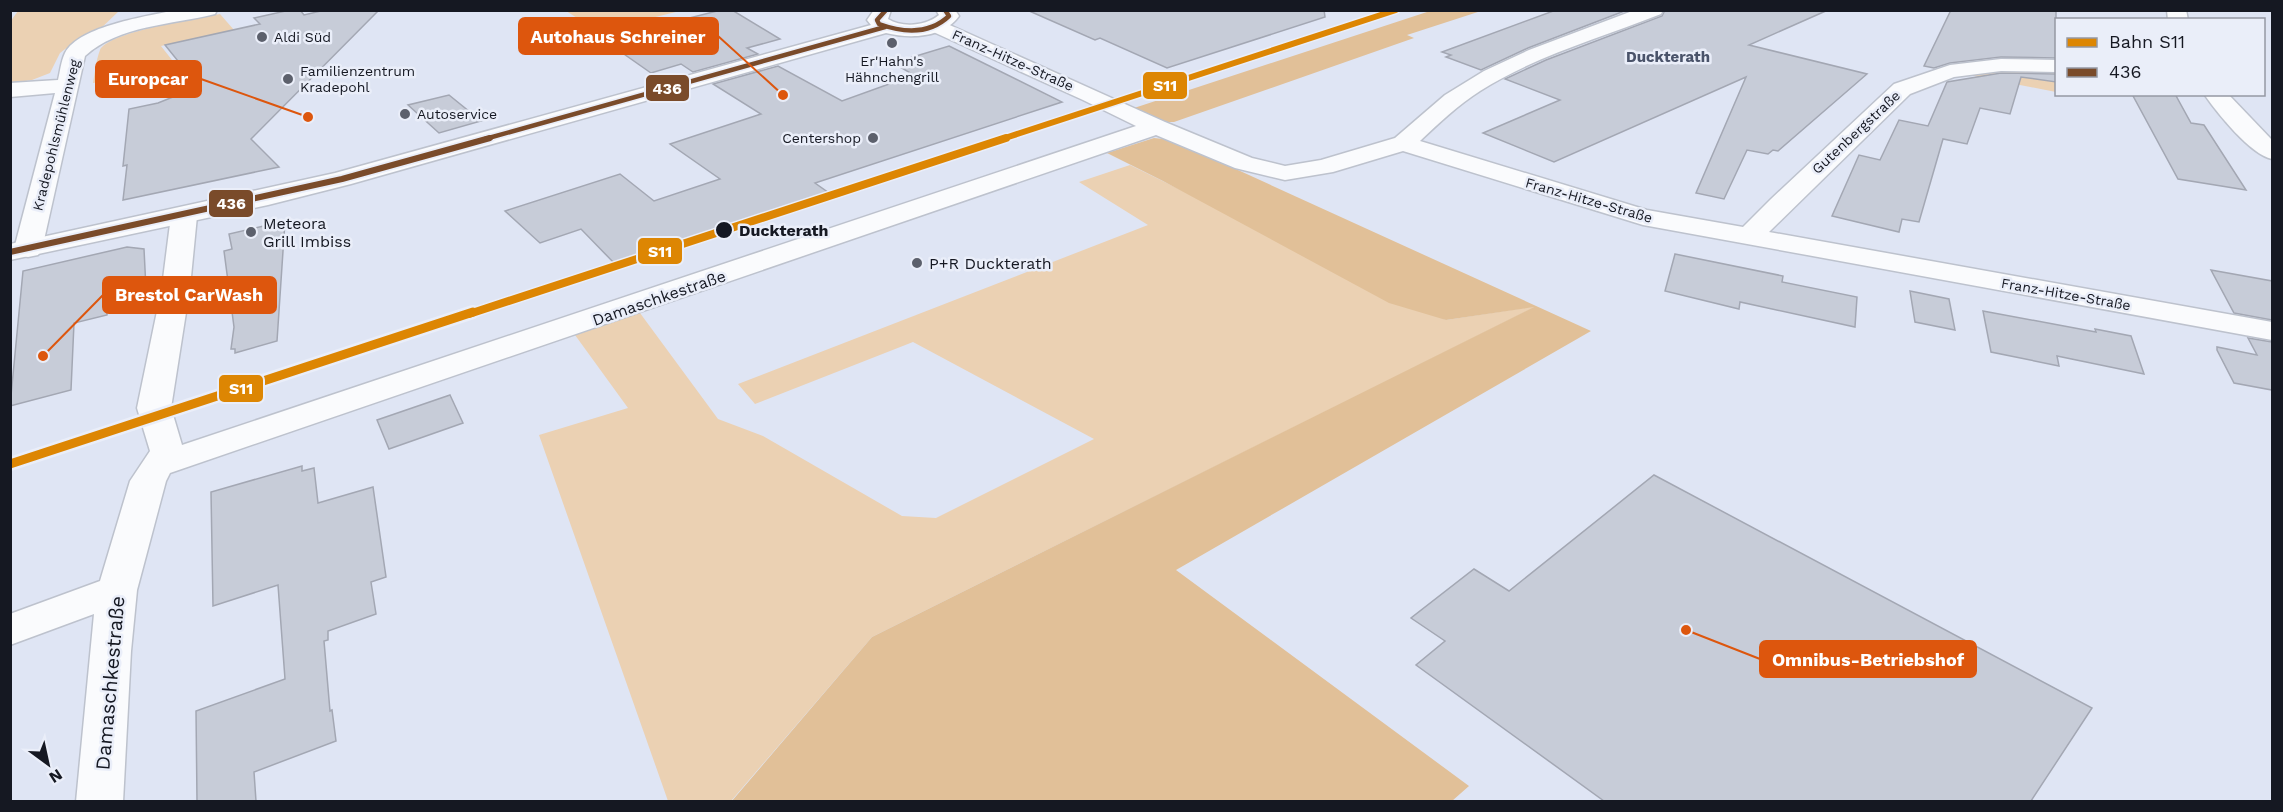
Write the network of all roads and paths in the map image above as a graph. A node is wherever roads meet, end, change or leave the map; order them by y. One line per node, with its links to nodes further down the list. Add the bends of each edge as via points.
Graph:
1 (208, 10): 6 (street, Kradepohlsmühlenweg, via 108,33 82,45 75,54)
2 (1654, 10): 10 (street, via 1498,72 1470,88)
3 (941, 18): 4 (street, via 915,30); 9 (street, Franz-Hitze-Straße)
4 (886, 19): 12 (street, via 342,179)
5 (2055, 66): 13 (street, Gutenbergstraße, via 2001,65 1950,71 1902,89)
6 (67, 86): 7 (street); 14 (street, Kradepohlsmühlenweg)
7 (10, 90)
8 (2217, 96): 11 (street)
9 (1157, 127): 10 (street, Franz-Hitze-Straße, via 1244,163 1284,173 1324,167); 16 (street, Damaschkestraße)
10 (1403, 144): 13 (street, Franz-Hitze-Straße, via 1643,217)
11 (2272, 152)
12 (184, 216): 14 (street); 16 (street, Damaschkestraße, via 176,287 154,408 167,451)
13 (1749, 237): 15 (street, Franz-Hitze-Straße)
14 (19, 251)
15 (2272, 331)
16 (160, 465): 17 (street, Damaschkestraße, via 148,481)
17 (117, 590): 18 (street); 19 (street, Damaschkestraße)
18 (10, 630)
19 (99, 801)

